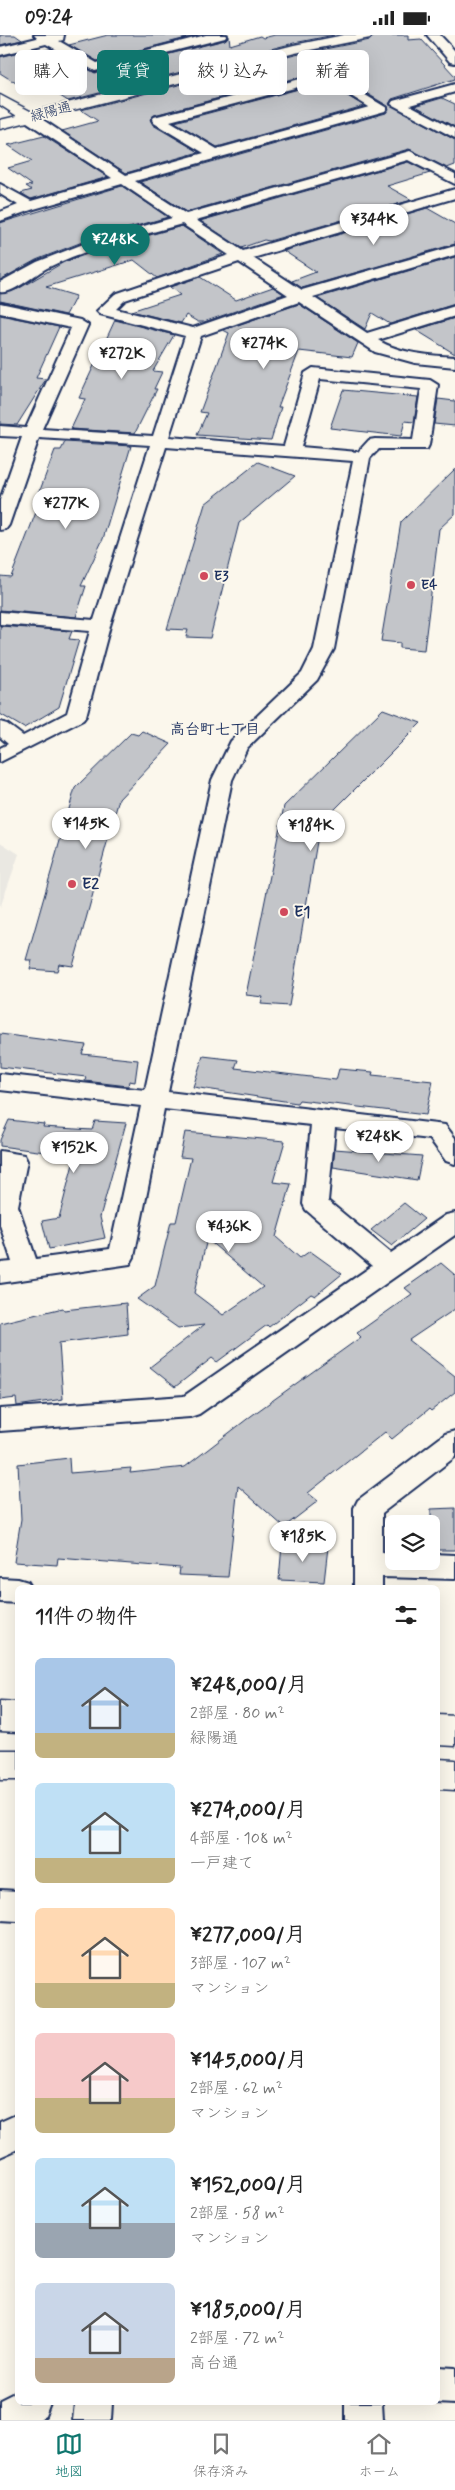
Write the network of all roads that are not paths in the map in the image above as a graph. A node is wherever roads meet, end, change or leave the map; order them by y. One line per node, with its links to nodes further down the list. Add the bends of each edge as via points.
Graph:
1 (66, 35): 5 (street)
2 (221, 35): 5 (street, via 95,67)
3 (365, 35): 10 (street, 緑陽通, via 294,49)
4 (433, 35): 7 (street)
5 (44, 37): 6 (street)
6 (0, 51)
7 (455, 59)
8 (455, 88): 12 (street, via 398,104)
9 (0, 99): 10 (street)
10 (29, 117): 11 (street, 緑陽通); 14 (street)
11 (0, 125)
12 (455, 134)
13 (215, 154): 13 (street, via 159,120 327,76 380,109); 14 (street)
14 (122, 180): 18 (street); 20 (street)
15 (455, 180): 20 (street, via 410,155)
16 (0, 188): 18 (street)
17 (455, 193): 22 (street)
18 (29, 206): 19 (street)
19 (0, 217)
20 (183, 220): 22 (street); 23 (street, via 96,244 42,265 4,288)
21 (455, 250): 24 (street)
22 (239, 257): 24 (street); 27 (street, via 120,297 105,311)
23 (0, 287)
24 (300, 296): 27 (street); 28 (street)
25 (0, 308): 31 (street, via 80,325)
26 (455, 311): 28 (street)
27 (194, 333): 32 (street)
28 (364, 339): 29 (street, via 400,355)
29 (455, 362)
30 (0, 431): 31 (street)
31 (32, 433): 32 (street); 35 (street)
32 (159, 441): 33 (street); 37 (street)
33 (291, 452): 34 (street); 34 (street, via 313,373 430,385 421,445 375,444)
34 (362, 457): 42 (street, via 324,649 310,676 238,745 222,780)
35 (0, 525)
36 (0, 618): 37 (street)
37 (101, 625): 39 (street, via 76,716)
38 (0, 728): 39 (street)
39 (22, 744): 40 (street)
40 (0, 756)
41 (0, 1082): 42 (street)
42 (156, 1098): 43 (street); 48 (street, via 121,1257)
43 (324, 1119): 44 (street, via 437,1131); 47 (street, via 315,1204)
44 (455, 1155)
45 (0, 1160): 48 (street, via 15,1161 6,1206)
46 (455, 1222): 47 (street)
47 (389, 1267): 50 (street, via 190,1406)
48 (26, 1268): 49 (street)
49 (0, 1273)
50 (0, 1419)
51 (455, 1442): 53 (street, via 368,1508)
52 (455, 1567): 53 (street)
53 (368, 1576)
54 (0, 1590): 55 (street)
55 (15, 1591)
56 (0, 1717): 57 (street)
57 (15, 1717)
58 (440, 1730): 59 (street)
59 (455, 1731)
60 (0, 1765): 61 (street)
61 (15, 1765)
62 (440, 1774): 63 (street)
63 (455, 1775)
64 (0, 1905): 65 (street)
65 (15, 1906)
66 (15, 2132): 67 (street)
67 (0, 2139)
68 (440, 2385): 69 (street)
69 (455, 2385)
70 (28, 2405): 73 (street)
71 (94, 2405): 74 (street)
72 (364, 2405): 75 (street)
73 (0, 2420)
74 (92, 2420)
75 (364, 2420)

